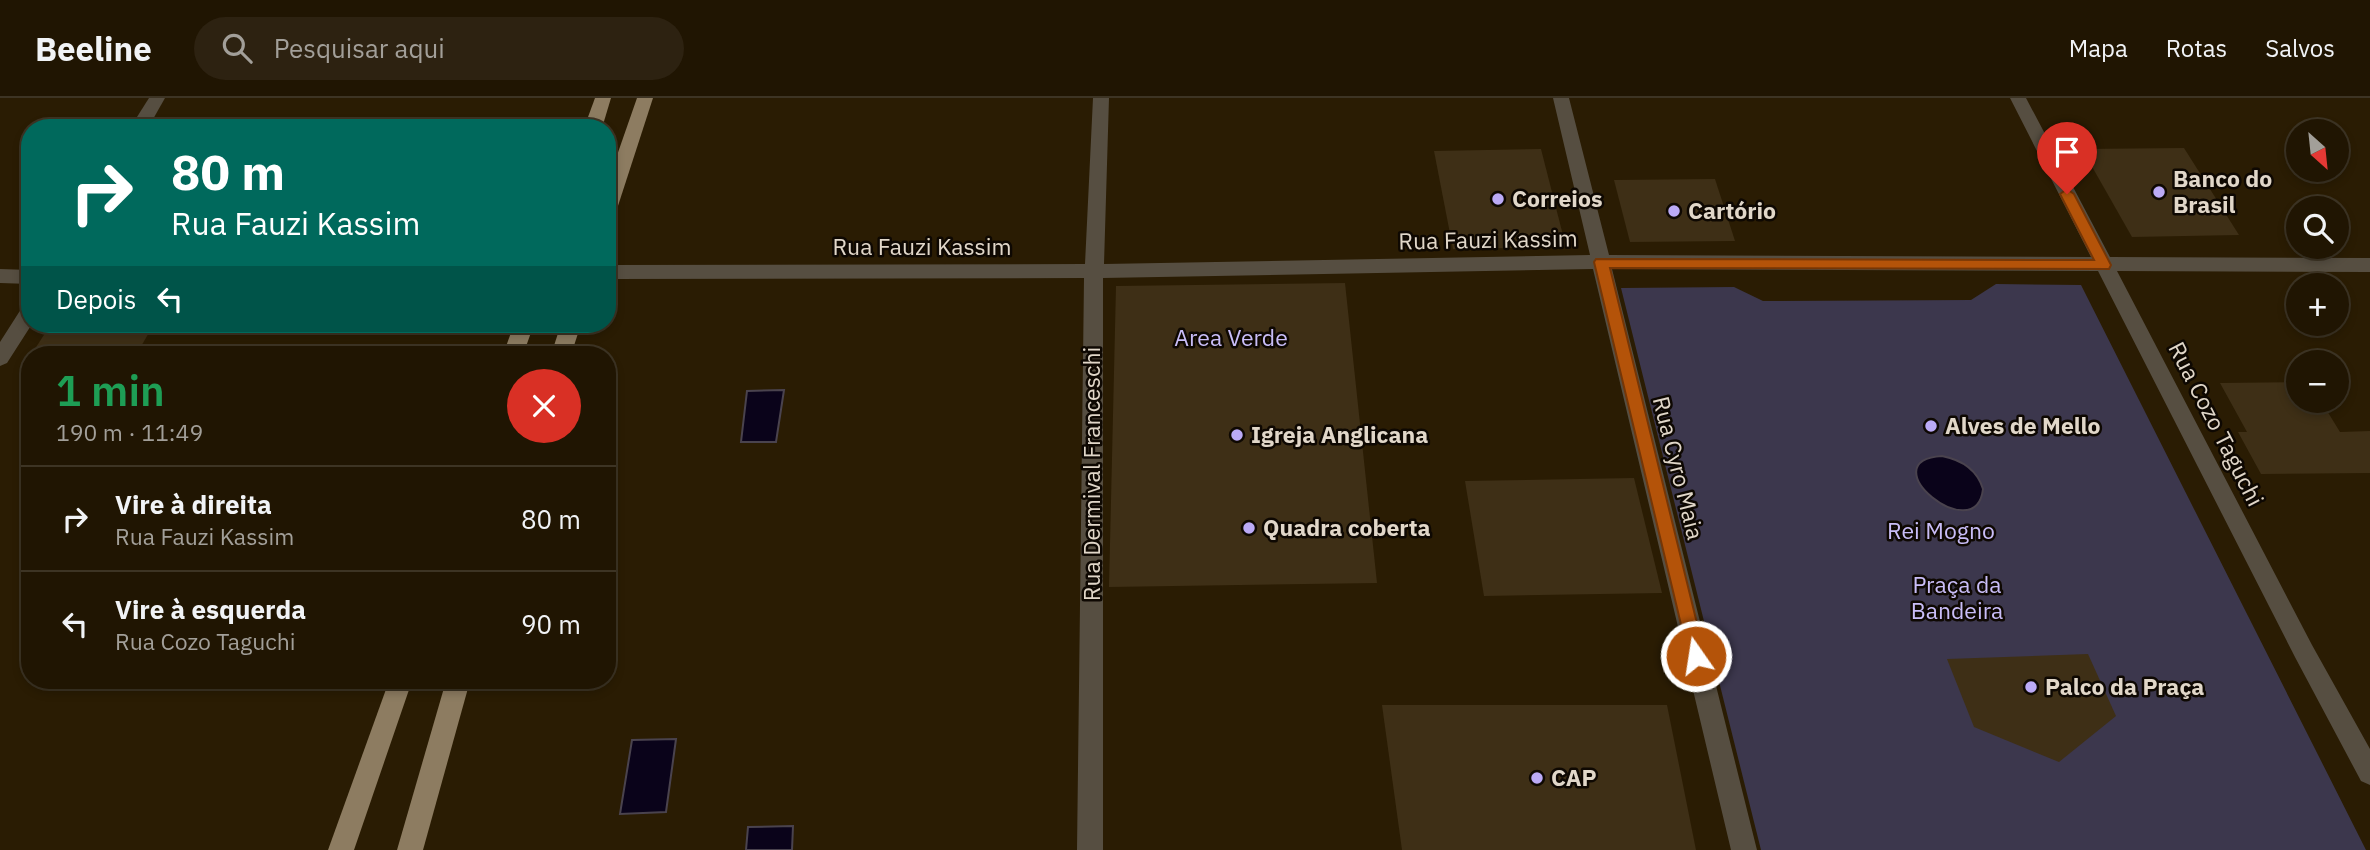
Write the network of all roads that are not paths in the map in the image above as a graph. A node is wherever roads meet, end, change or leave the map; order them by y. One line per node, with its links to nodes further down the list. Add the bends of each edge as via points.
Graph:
1 (157, 98): 7 (street)
2 (603, 98): 8 (main road)
3 (645, 98): 9 (main road)
4 (1101, 98): 13 (street, Rua Dermival Franceschi)
5 (1561, 98): 10 (street, Rua Cyro Maia)
6 (2018, 98): 11 (street, Rua Cozo Taguchi)
7 (144, 119)
8 (596, 119)
9 (616, 185)
10 (1601, 262): 11 (street, Rua Fauzi Kassim); 13 (street, Rua Fauzi Kassim); 25 (street, Rua Cyro Maia)
11 (2104, 265): 12 (street, Rua Fauzi Kassim); 21 (street, Rua Cozo Taguchi)
12 (2370, 265)
13 (1094, 271): 14 (street, Rua Fauzi Kassim); 24 (street, Rua Dermival Franceschi)
14 (616, 272)
15 (0, 276): 16 (street)
16 (21, 276)
17 (21, 325): 18 (street)
18 (0, 358)
19 (397, 689): 22 (main road)
20 (456, 689): 23 (main road)
21 (2370, 773)
22 (341, 850)
23 (410, 850)
24 (1090, 850)
25 (1744, 850)

